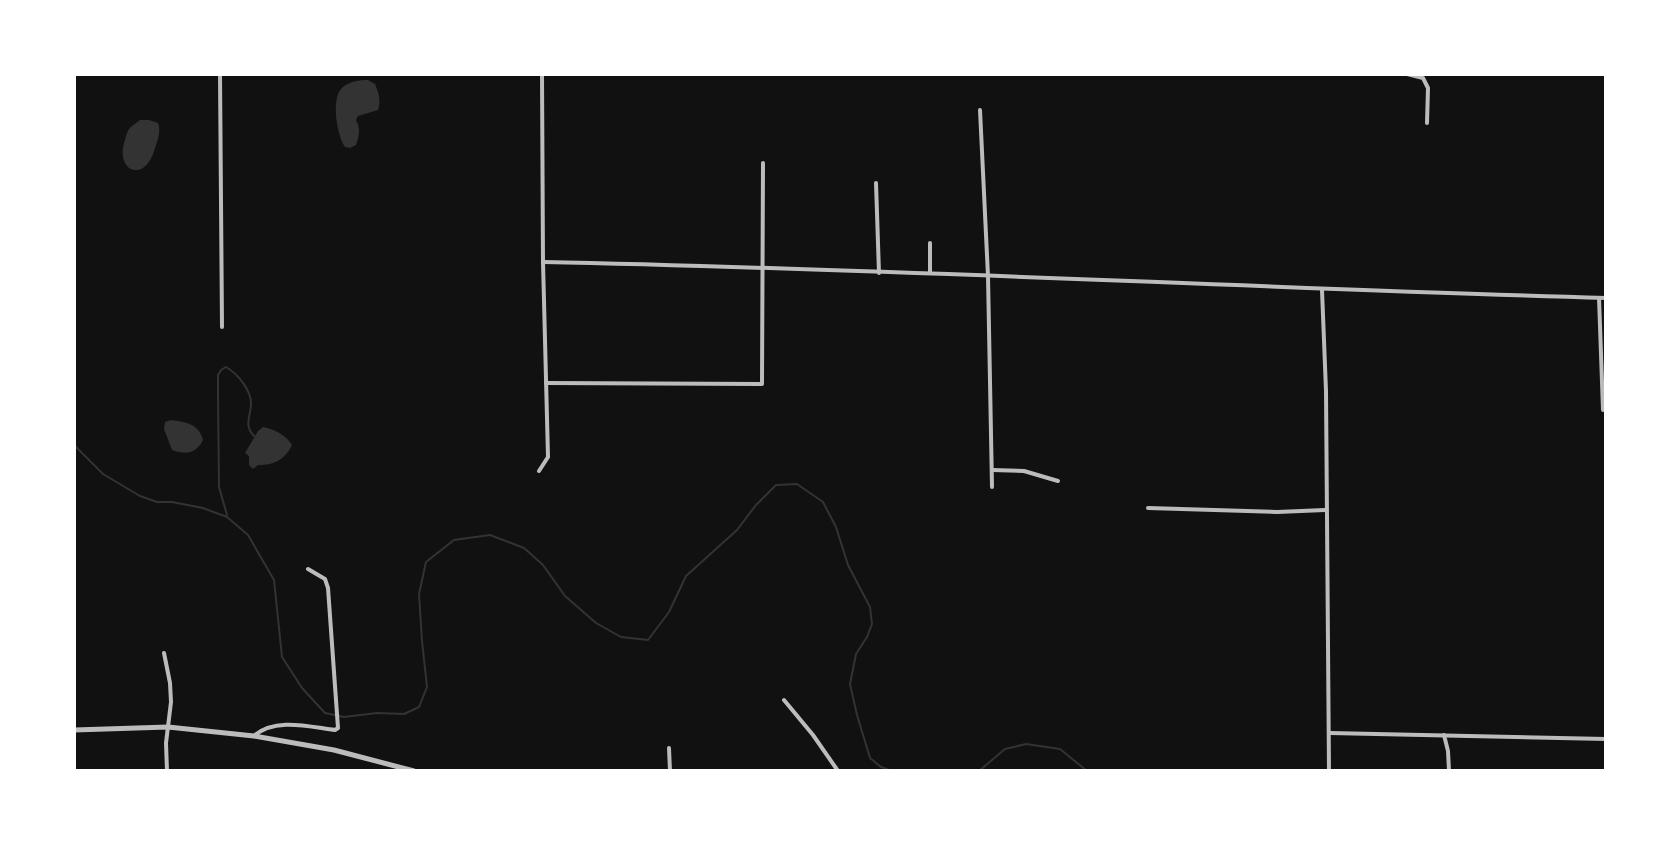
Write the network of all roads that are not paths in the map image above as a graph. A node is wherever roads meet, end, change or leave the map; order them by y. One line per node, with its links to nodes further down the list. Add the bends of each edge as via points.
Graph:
1 (220, 74): 17 (street)
2 (542, 74): 9 (street)
3 (1407, 74): 5 (street, via 1423,78 1428,88)
4 (980, 110): 13 (street)
5 (1427, 123)
6 (763, 163): 10 (street)
7 (876, 183): 11 (street)
8 (930, 243): 12 (street)
9 (543, 262): 10 (street); 18 (street)
10 (762, 268): 11 (street); 18 (street, via 762,384)
11 (879, 273): 12 (street)
12 (930, 273): 13 (street)
13 (988, 276): 14 (street); 20 (street)
14 (1322, 289): 15 (street); 25 (street)
15 (1599, 298): 16 (street); 19 (street)
16 (1606, 298)
17 (222, 327)
18 (546, 383): 21 (street, via 548,457)
19 (1603, 410)
20 (992, 470): 22 (street, via 1024,471); 23 (street)
21 (539, 471)
22 (1058, 481)
23 (992, 487)
24 (1148, 508): 25 (street)
25 (1325, 510): 31 (street)
26 (308, 569): 33 (street, via 325,579 328,588 338,728 272,726)
27 (164, 653): 29 (street, via 170,683)
28 (784, 700): 39 (street)
29 (168, 727): 30 (street); 33 (street); 36 (street)
30 (74, 730)
31 (1330, 733): 32 (street); 40 (street)
32 (1444, 735): 34 (street); 41 (street)
33 (254, 736): 37 (street)
34 (1606, 739)
35 (669, 748): 38 (street)
36 (167, 771)
37 (414, 771)
38 (670, 771)
39 (838, 771)
40 (1329, 771)
41 (1449, 771)

